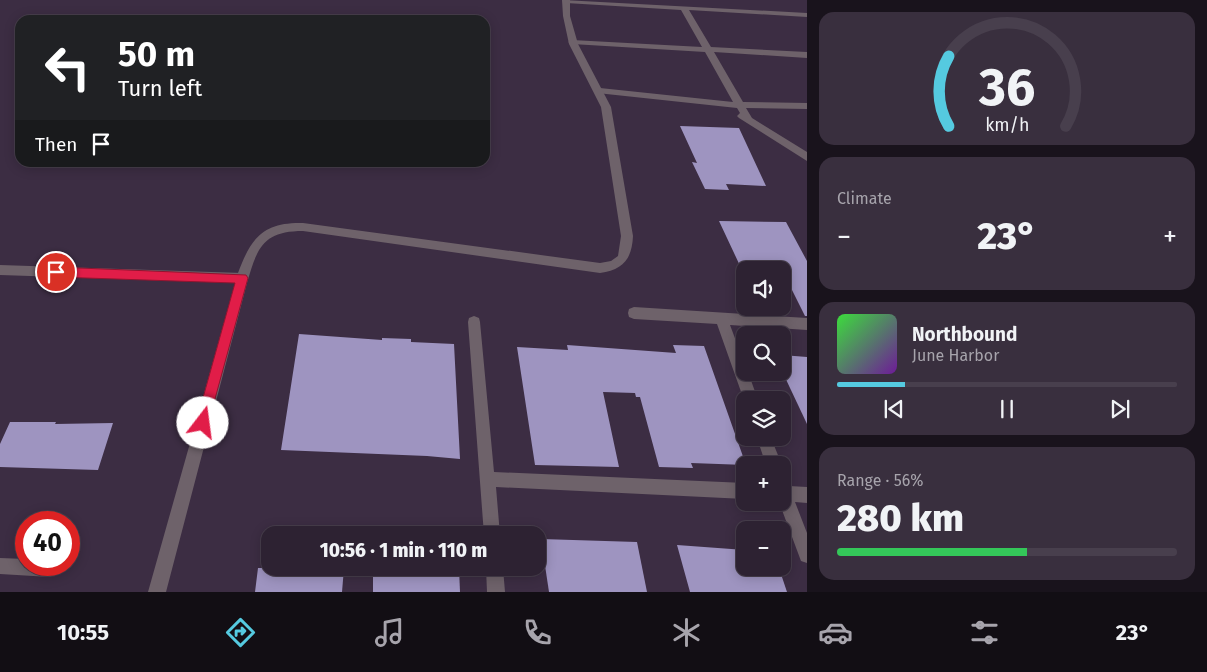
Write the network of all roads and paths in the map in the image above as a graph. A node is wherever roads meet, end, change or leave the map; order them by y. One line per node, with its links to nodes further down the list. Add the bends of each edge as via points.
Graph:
1 (566, 0): 2 (street); 4 (street, via 565,20)
2 (685, 10): 3 (street); 5 (street)
3 (807, 15)
4 (572, 42): 5 (street); 7 (street)
5 (707, 48): 6 (street); 9 (street)
6 (807, 55)
7 (600, 91): 8 (street); 14 (street, via 606,106 627,236 627,251 613,267 600,268 303,227 279,228 262,238 247,262)
8 (726, 105): 9 (street); 11 (street)
9 (738, 105): 10 (street); 11 (street)
10 (807, 106)
11 (750, 120): 12 (street)
12 (806, 156)
13 (0, 270): 14 (street)
14 (242, 278): 30 (street)
15 (634, 313): 16 (street)
16 (721, 317): 18 (street); 19 (street)
17 (474, 322): 20 (street)
18 (807, 324)
19 (748, 391)
20 (488, 478): 21 (street); 25 (street)
21 (736, 491)
22 (791, 493): 23 (street)
23 (807, 495)
24 (790, 511): 26 (street)
25 (491, 526)
26 (807, 555)
27 (0, 566): 28 (street)
28 (15, 567)
29 (495, 576): 31 (street)
30 (157, 592)
31 (496, 592)

